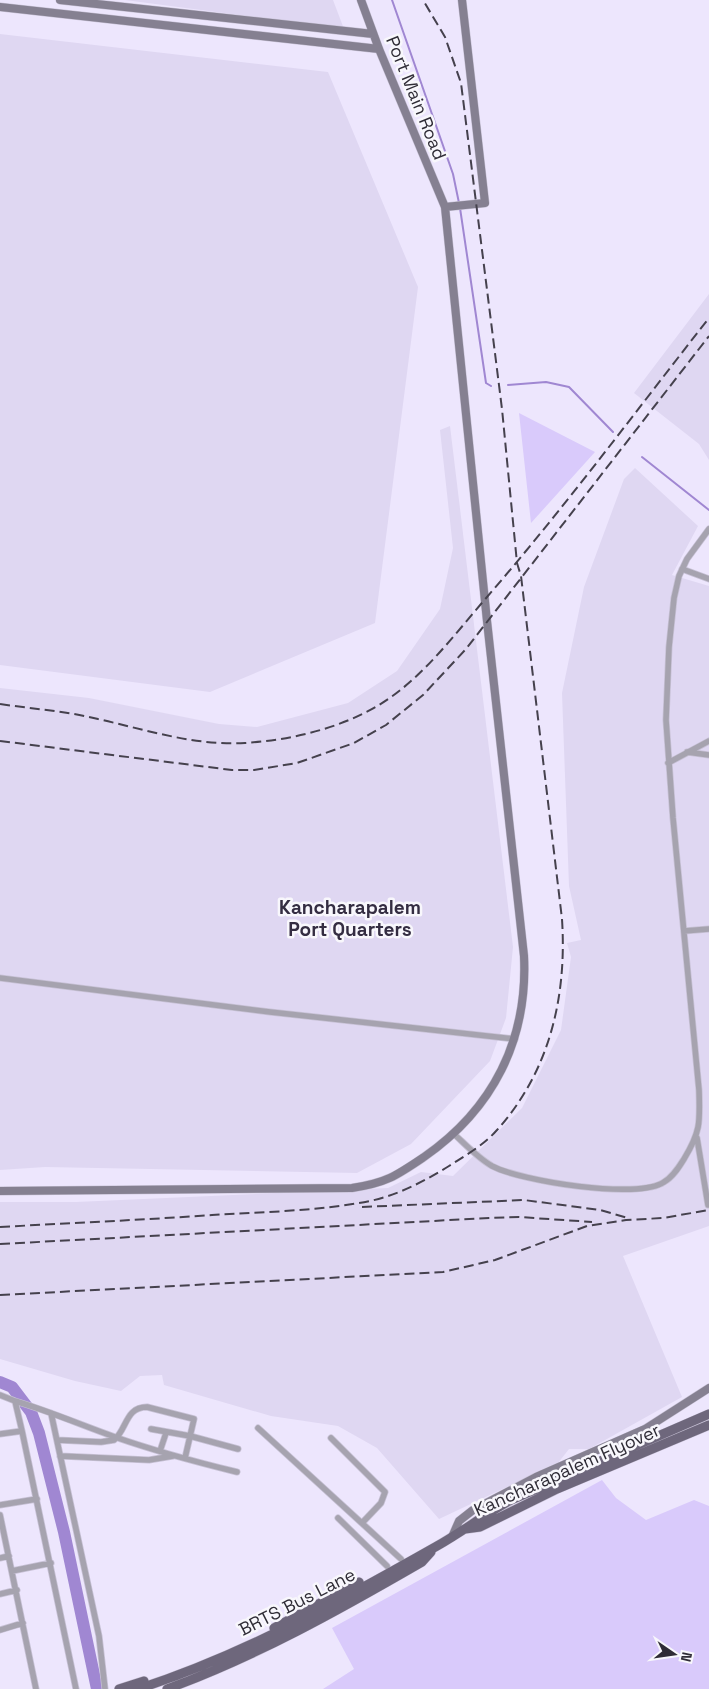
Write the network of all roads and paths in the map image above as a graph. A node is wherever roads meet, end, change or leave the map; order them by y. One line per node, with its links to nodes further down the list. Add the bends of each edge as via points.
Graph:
1 (60, 0): 4 (street)
2 (361, 0): 14 (street, Port Main Road)
3 (462, 0): 17 (street, via 485,203)
4 (100, 4): 6 (street); 8 (street)
5 (0, 7): 8 (street)
6 (122, 7): 7 (street); 10 (street)
7 (189, 14): 9 (street); 11 (street)
8 (99, 16): 10 (street)
9 (216, 17): 12 (street); 13 (street)
10 (121, 19): 11 (street)
11 (188, 26): 12 (street)
12 (214, 29): 15 (street)
13 (324, 29): 14 (street); 15 (street)
14 (373, 34): 16 (street, Port Main Road)
15 (322, 42): 16 (street)
16 (379, 49): 17 (street, Port Main Road)
17 (445, 207): 28 (street, Port Main Road, via 486,621 521,925 524,1000)
18 (709, 531): 19 (street, via 691,552)
19 (682, 569): 20 (street); 24 (street, via 674,598 669,647)
20 (709, 579)
21 (709, 741): 22 (street)
22 (687, 752): 23 (street); 24 (street)
23 (709, 755)
24 (668, 763): 26 (street)
25 (709, 929): 26 (street)
26 (684, 931): 30 (street, via 699,1090 700,1120)
27 (0, 978): 28 (street)
28 (515, 1039): 29 (street, Port Main Road, via 483,1100)
29 (454, 1134): 30 (street, via 484,1161 503,1170 583,1187 624,1190 654,1187 664,1182 677,1170); 31 (street, Port Main Road, via 390,1180 352,1188)
30 (696, 1138): 32 (street)
31 (0, 1191)
32 (708, 1205)
33 (709, 1388): 62 (street, via 645,1429 536,1477 473,1510 459,1521)
34 (0, 1394): 35 (street)
35 (17, 1402): 36 (street); 41 (street)
36 (51, 1413): 45 (street); 47 (street)
37 (709, 1414): 58 (main road, Kancharapalem Flyover, via 548,1483)
38 (709, 1425): 58 (main road, Kancharapalem Flyover)
39 (258, 1428): 59 (street)
40 (151, 1429): 42 (street)
41 (22, 1431): 43 (street); 54 (street)
42 (166, 1433): 44 (street); 49 (street)
43 (0, 1434)
44 (190, 1436): 45 (street, via 194,1419 142,1407 129,1416); 48 (street); 52 (street)
45 (117, 1438): 47 (street, via 101,1442); 49 (street)
46 (331, 1438): 59 (street, via 385,1492 381,1503)
47 (57, 1440): 50 (street)
48 (238, 1449)
49 (160, 1451): 51 (street)
50 (60, 1456): 51 (street, via 148,1460); 77 (street, via 99,1636)
51 (175, 1456): 52 (street)
52 (186, 1458): 53 (street)
53 (237, 1472)
54 (37, 1499): 55 (street); 68 (street)
55 (0, 1505)
56 (0, 1515): 65 (street)
57 (338, 1518): 63 (street)
58 (485, 1520): 61 (main road, Kancharapalem Flyover)
59 (362, 1523): 60 (street)
60 (369, 1529): 63 (street); 67 (street)
61 (465, 1529): 62 (main road, BRTS Bus Lane)
62 (452, 1537): 64 (main road, BRTS Bus Lane)
63 (359, 1538): 69 (street)
64 (436, 1547): 67 (main road, via 416,1551); 79 (main road, BRTS Bus Lane, via 262,1640 182,1675); 80 (main road, via 422,1562 278,1642)
65 (9, 1556): 66 (street); 70 (street)
66 (0, 1558)
67 (402, 1559): 69 (main road)
68 (50, 1563): 70 (street); 76 (street)
69 (387, 1566): 78 (main road, via 249,1640 166,1674)
70 (12, 1571): 71 (street)
71 (17, 1590): 72 (street); 73 (street)
72 (0, 1594)
73 (23, 1624): 74 (street); 75 (street)
74 (0, 1630)
75 (36, 1689)
76 (76, 1689)
77 (105, 1689)
78 (119, 1689)
79 (138, 1689)
80 (167, 1689)

